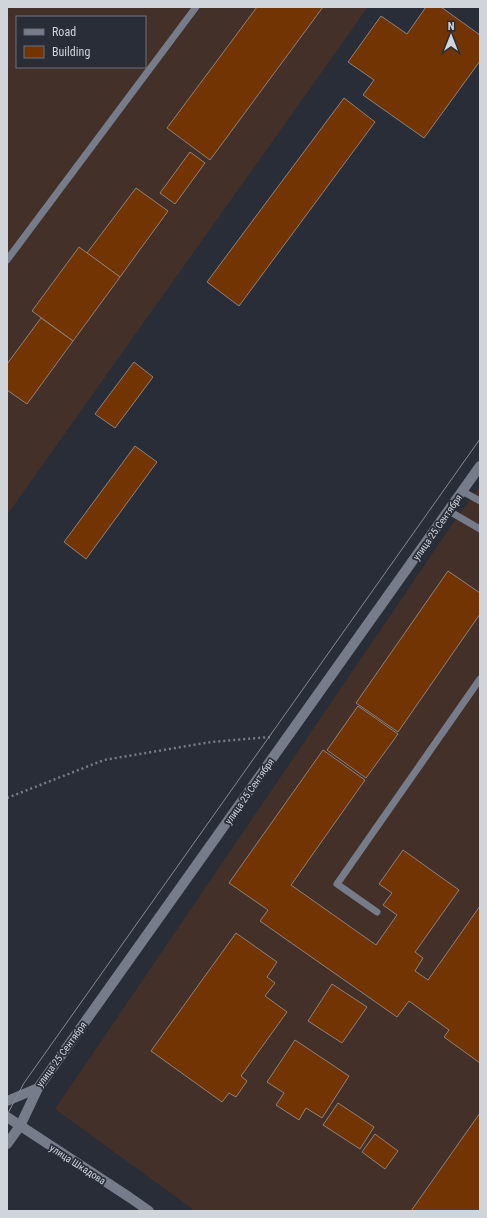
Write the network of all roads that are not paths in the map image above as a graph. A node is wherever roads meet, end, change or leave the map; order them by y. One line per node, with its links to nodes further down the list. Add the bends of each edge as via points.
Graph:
1 (196, 7): 2 (lane)
2 (7, 260)
3 (480, 466): 4 (street, улица 25 Сентября)
4 (462, 492): 5 (lane); 6 (street, улица 25 Сентября)
5 (480, 501)
6 (449, 511): 7 (lane); 10 (street, улица 25 Сентября)
7 (480, 529)
8 (480, 679): 9 (lane, via 337,884)
9 (377, 912)
10 (38, 1088): 11 (street, улица 25 Сентября); 13 (street)
11 (7, 1101)
12 (7, 1118): 13 (street, улица Шкадова)
13 (20, 1126): 14 (street); 15 (street, улица Шкадова)
14 (7, 1144)
15 (149, 1211)

